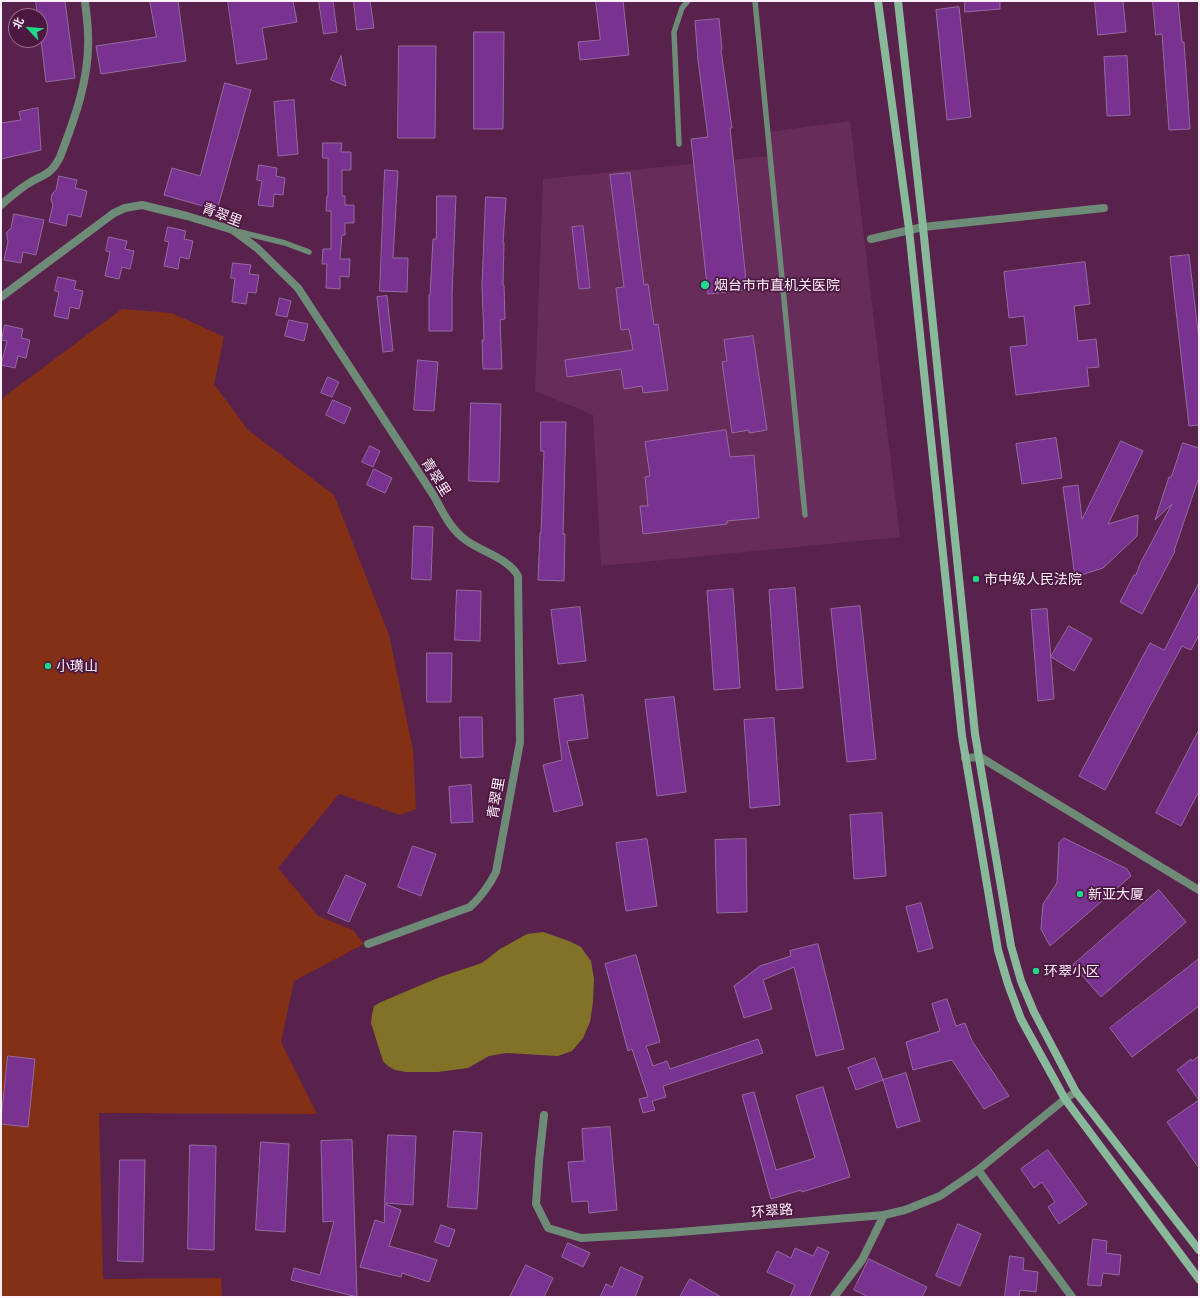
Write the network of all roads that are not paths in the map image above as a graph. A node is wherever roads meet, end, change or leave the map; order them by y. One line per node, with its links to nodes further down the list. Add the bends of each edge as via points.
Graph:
1 (84, 1): 7 (street, via 88,35 86,67 80,98 56,167)
2 (688, 1): 6 (lane, via 682,8 674,32)
3 (755, 1): 15 (lane)
4 (878, 1): 11 (main road)
5 (898, 1): 9 (main road)
6 (679, 144)
7 (1, 205)
8 (1104, 208): 9 (street)
9 (923, 227): 11 (street); 16 (main road)
10 (233, 230): 13 (lane, via 285,243); 14 (street, 青翠里, via 148,206 125,208 114,213); 19 (street, 青翠里, via 257,248 298,288 434,496 446,520 467,541 508,564 518,576 520,742 496,872 481,897 470,907)
11 (909, 230): 12 (street); 17 (main road)
12 (871, 239)
13 (308, 252)
14 (1, 297)
15 (805, 515)
16 (980, 757): 17 (street); 18 (street); 20 (main road, via 1011,946 1021,981 1034,1012)
17 (965, 758): 21 (main road, via 998,950 1021,1019)
18 (1199, 890)
19 (368, 944)
20 (1076, 1092): 21 (street, 环翠路); 25 (main road)
21 (1065, 1100): 23 (street, 环翠路); 26 (main road)
22 (544, 1115): 24 (street, 环翠路, via 536,1204 548,1228 581,1238)
23 (978, 1170): 24 (street, 环翠路, via 940,1196 905,1210); 28 (street)
24 (884, 1215): 27 (street, via 862,1260)
25 (1199, 1250)
26 (1199, 1279)
27 (834, 1297)
28 (1072, 1297)

